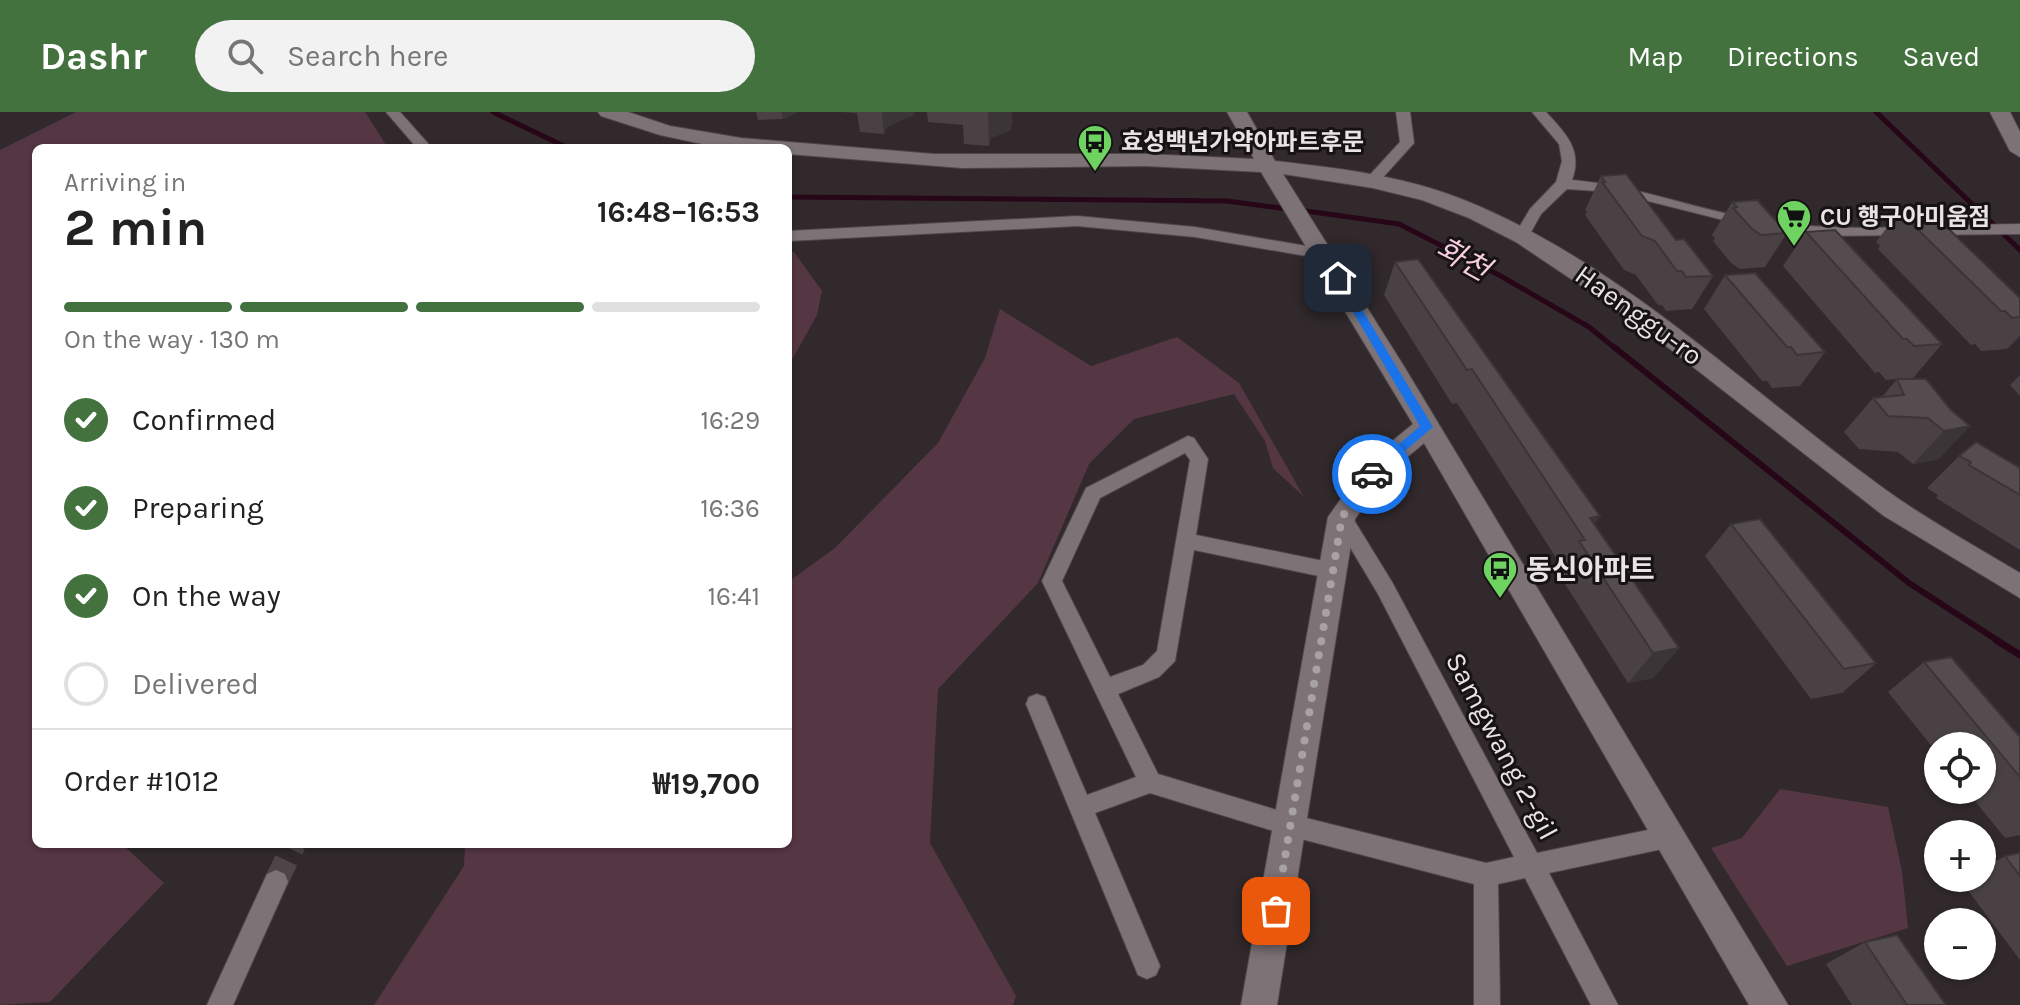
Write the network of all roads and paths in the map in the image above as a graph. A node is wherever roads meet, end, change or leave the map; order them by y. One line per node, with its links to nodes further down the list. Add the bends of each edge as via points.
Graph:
1 (393, 112): 7 (street)
2 (608, 112): 8 (street, Haenggu-ro, via 666,131)
3 (1237, 112): 11 (street)
4 (1403, 112): 12 (street, via 1407,143)
5 (1539, 112): 13 (street, via 1569,147 1572,165)
6 (2000, 112): 10 (street)
7 (421, 144)
8 (752, 144)
9 (792, 148): 11 (street, Haenggu-ro, via 971,162 1158,159)
10 (2020, 151)
11 (1273, 174): 12 (street, Haenggu-ro); 17 (street)
12 (1372, 181): 16 (street, Haenggu-ro, via 1433,197)
13 (1563, 184): 14 (street, via 1612,188 1767,226 1821,231); 16 (street, via 1535,212)
14 (2020, 229)
15 (792, 236): 17 (street, via 1077,221 1195,232)
16 (1522, 236): 22 (street, Haenggu-ro, via 1651,322 1878,499)
17 (1324, 254): 18 (street)
18 (1427, 427): 19 (street, via 1377,468); 28 (street)
19 (1342, 517): 21 (street); 29 (street, Samgwang 2-gil, via 1385,588)
20 (1186, 541): 21 (street); 23 (street, via 1167,655 1151,671); 23 (street, via 1199,459 1188,443 1093,493 1052,581)
21 (1333, 571): 27 (street)
22 (2020, 587)
23 (1105, 689): 25 (street)
24 (1037, 704): 26 (street)
25 (1150, 782): 26 (street); 27 (street)
26 (1083, 807): 32 (street)
27 (1290, 825): 30 (street); 34 (street)
28 (1667, 837): 29 (street); 37 (street)
29 (1531, 866): 30 (street); 36 (street, Samgwang 2-gil)
30 (1486, 875): 35 (street)
31 (276, 882): 33 (street)
32 (1147, 966)
33 (220, 1005)
34 (1259, 1005)
35 (1487, 1005)
36 (1605, 1005)
37 (1770, 1005)

